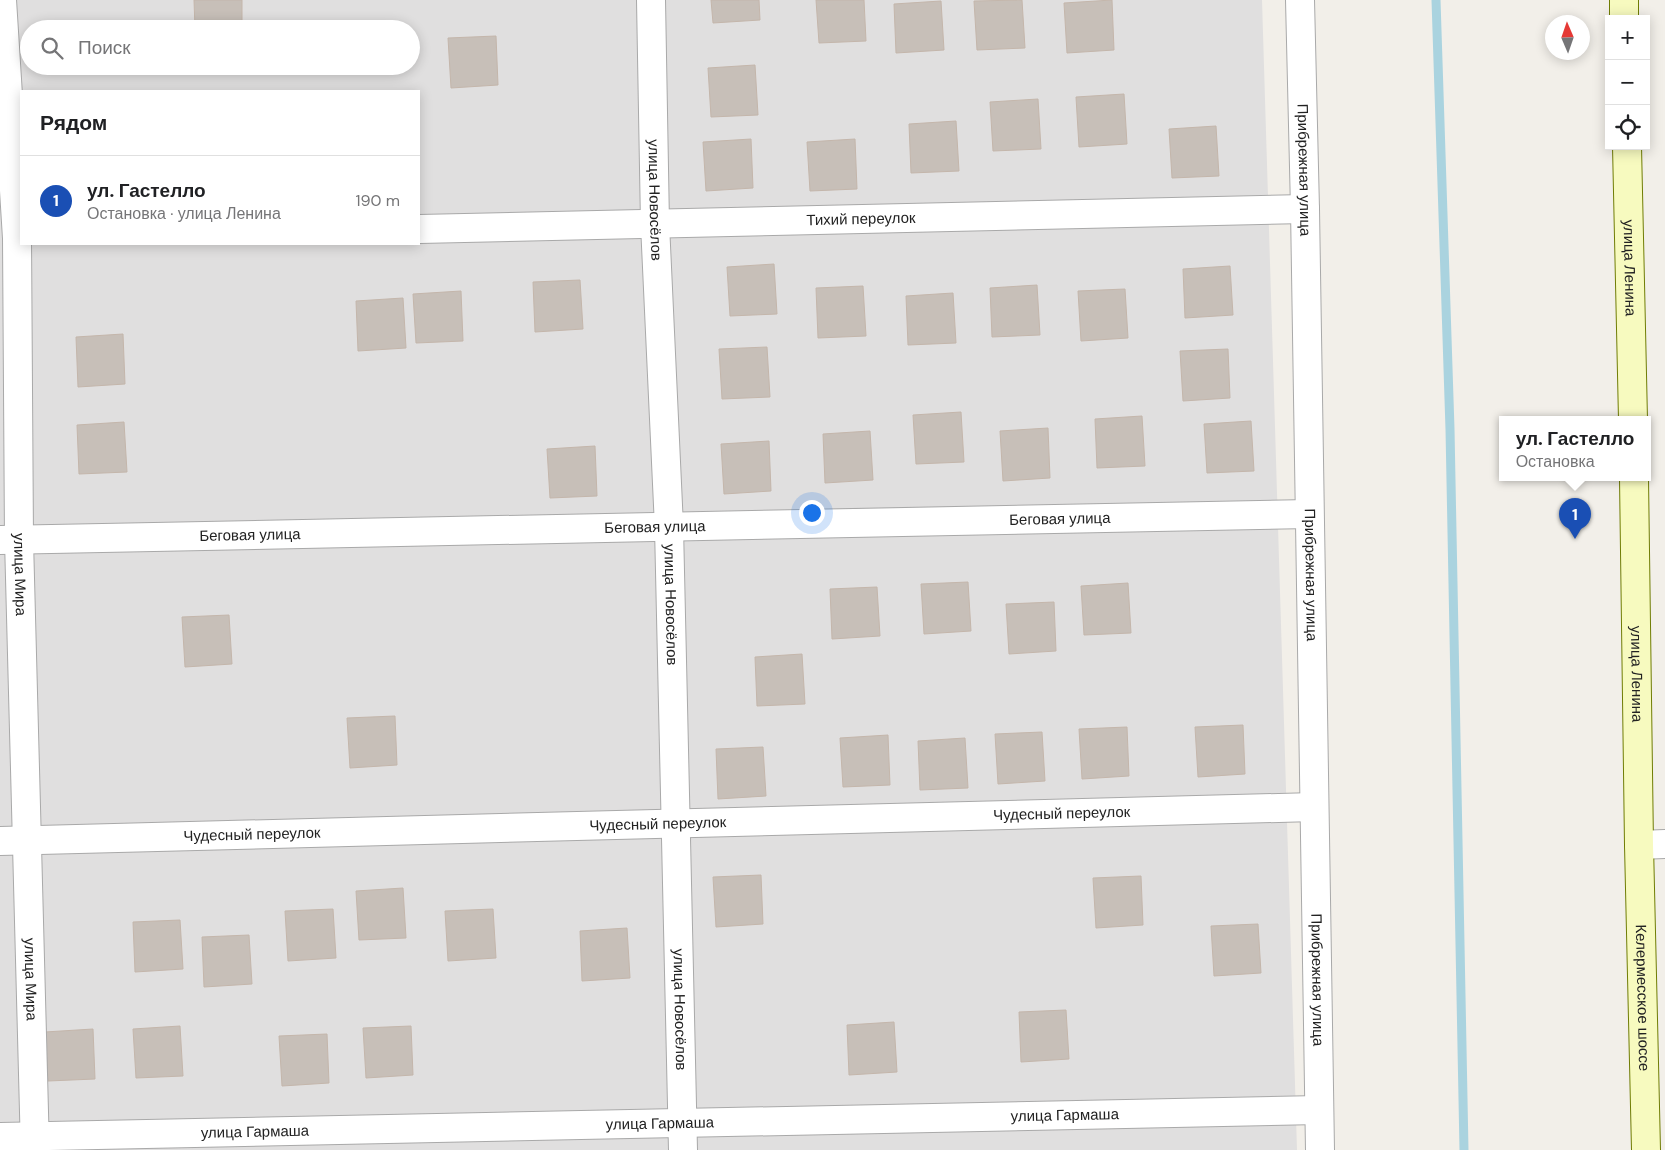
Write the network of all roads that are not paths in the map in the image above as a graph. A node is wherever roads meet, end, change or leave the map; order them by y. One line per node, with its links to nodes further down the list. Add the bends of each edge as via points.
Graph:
1 (2, 0): 10 (street, улица Мира)
2 (652, 0): 8 (street, улица Новосёлов)
3 (1300, 0): 7 (street, Прибрежная улица)
4 (1624, 0): 5 (main road)
5 (1624, 15)
6 (1627, 150): 11 (main road, улица Ленина)
7 (1305, 209): 8 (street, Тихий переулок); 13 (street, Прибрежная улица)
8 (655, 224): 9 (street, Тихий переулок); 14 (street, улица Новосёлов)
9 (420, 229)
10 (13, 238): 15 (street, улица Мира)
11 (1633, 416)
12 (1634, 481): 20 (main road, улица Ленина)
13 (1309, 514): 14 (street, Беговая улица); 16 (street, Прибрежная улица)
14 (669, 527): 15 (street, Беговая улица); 17 (street, улица Новосёлов)
15 (9, 540): 18 (street, улица Мира)
16 (1314, 807): 17 (street, Чудесный переулок); 21 (street, Прибрежная улица)
17 (676, 824): 18 (street, Чудесный переулок); 22 (street, улица Новосёлов)
18 (28, 840): 19 (street, Чудесный переулок); 24 (street, улица Мира)
19 (0, 841)
20 (1652, 844): 27 (main road, Келермесское шоссе)
21 (1319, 1110): 22 (street, улица Гармаша); 26 (street, Прибрежная улица)
22 (682, 1123): 24 (street, улица Гармаша); 25 (street, улица Новосёлов)
23 (0, 1137): 24 (street, улица Гармаша)
24 (35, 1143)
25 (683, 1150)
26 (1320, 1150)
27 (1646, 1150)

